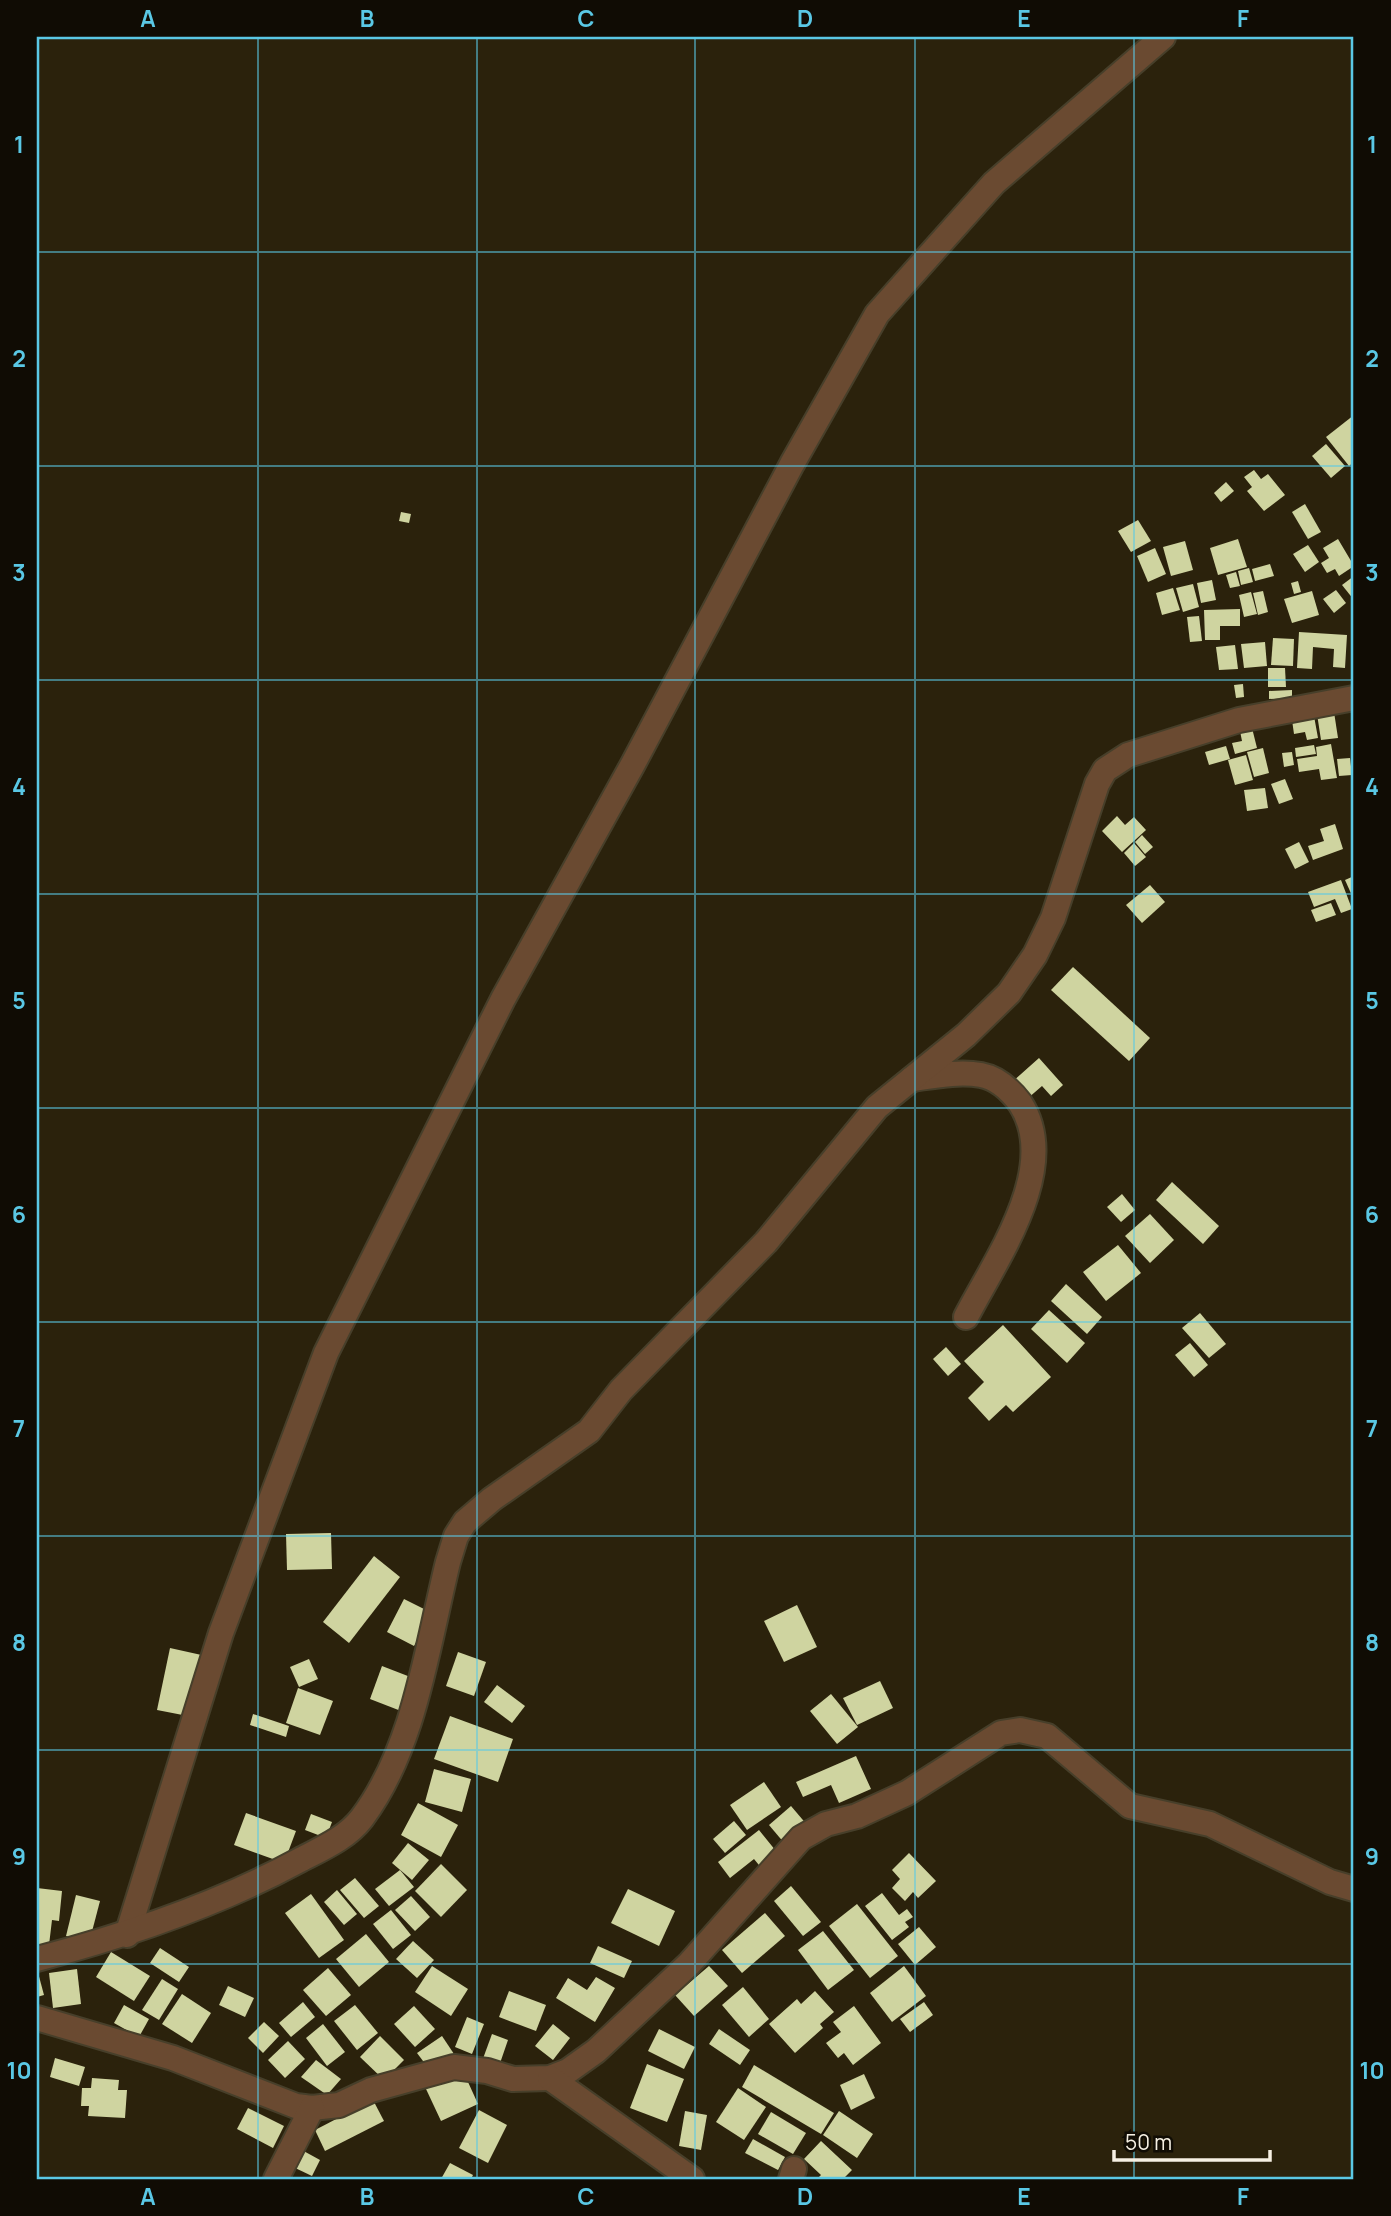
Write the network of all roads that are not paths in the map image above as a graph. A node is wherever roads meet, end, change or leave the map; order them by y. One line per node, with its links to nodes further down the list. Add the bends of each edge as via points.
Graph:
1 (1163, 37): 6 (street, via 994,183 877,314 792,464 503,999 326,1353 221,1633)
2 (1354, 698): 3 (street, via 1239,720 1115,761 1097,784 1053,918 1035,955 1009,993)
3 (911, 1079): 4 (street, via 985,1075 1016,1098 1033,1132 1035,1160 1025,1198); 6 (street, via 877,1107 766,1242 621,1390 589,1431 465,1522 448,1562 398,1754 360,1820 333,1842 260,1882)
4 (966, 1317)
5 (1354, 1889): 9 (street, via 1210,1824 1130,1806 1047,1736 1020,1730 1001,1733 907,1793 801,1838 689,1964 589,2057)
6 (127, 1935): 7 (street)
7 (37, 1959)
8 (37, 2018): 10 (street, via 173,2058 296,2106)
9 (550, 2078): 10 (street, via 513,2080 454,2067 371,2090 339,2105); 12 (street)
10 (312, 2108): 11 (street)
11 (276, 2179)
12 (692, 2179)

